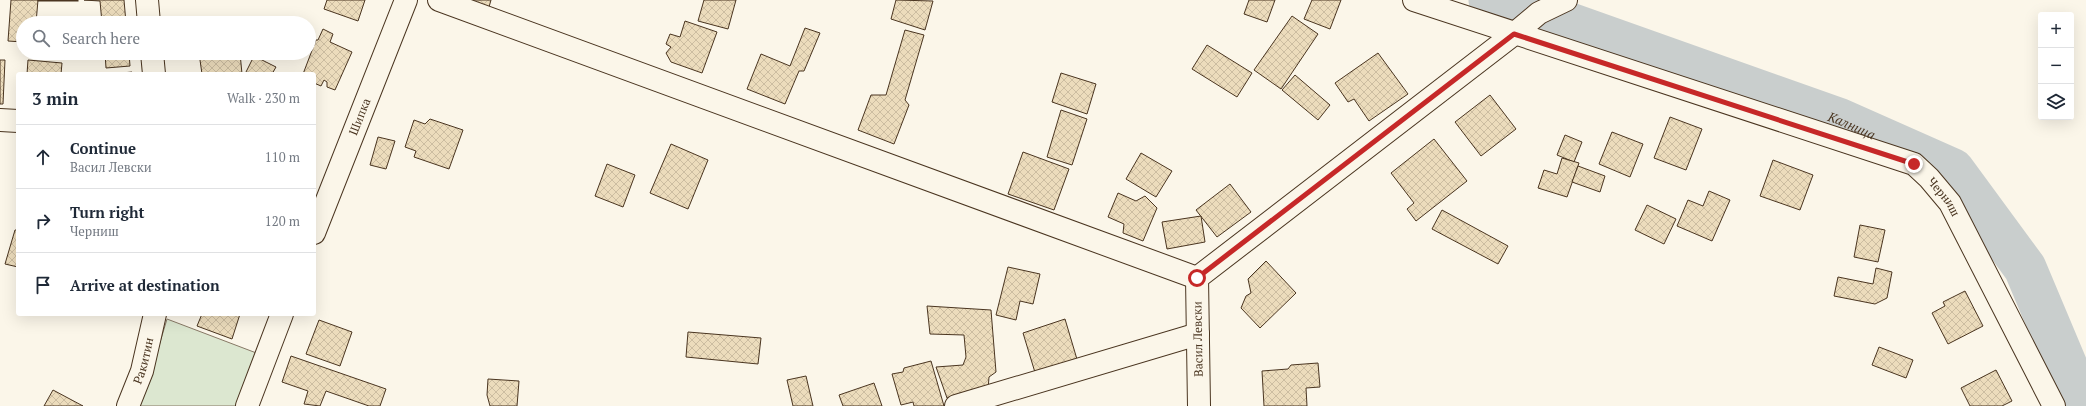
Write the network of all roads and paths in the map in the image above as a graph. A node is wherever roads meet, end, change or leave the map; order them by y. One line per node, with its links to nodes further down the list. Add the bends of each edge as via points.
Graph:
1 (147, 0): 6 (street)
2 (406, 0): 12 (street, Шипка)
3 (440, 0): 13 (street)
4 (1414, 0): 7 (street, Черниш)
5 (1566, 0): 7 (street, via 1538,13)
6 (148, 16)
7 (1514, 34): 13 (street); 21 (street, Черниш, via 1914,164 1950,203)
8 (153, 60): 9 (street)
9 (154, 72)
10 (0, 120): 11 (street)
11 (16, 121)
12 (316, 228)
13 (1197, 278): 16 (street, Васил Левски)
14 (155, 316): 17 (street, Ракитин, via 142,371)
15 (281, 316): 18 (street)
16 (1198, 334): 19 (street); 20 (street, Васил Левски)
17 (128, 406)
18 (247, 406)
19 (956, 406)
20 (1199, 406)
21 (2054, 406)

